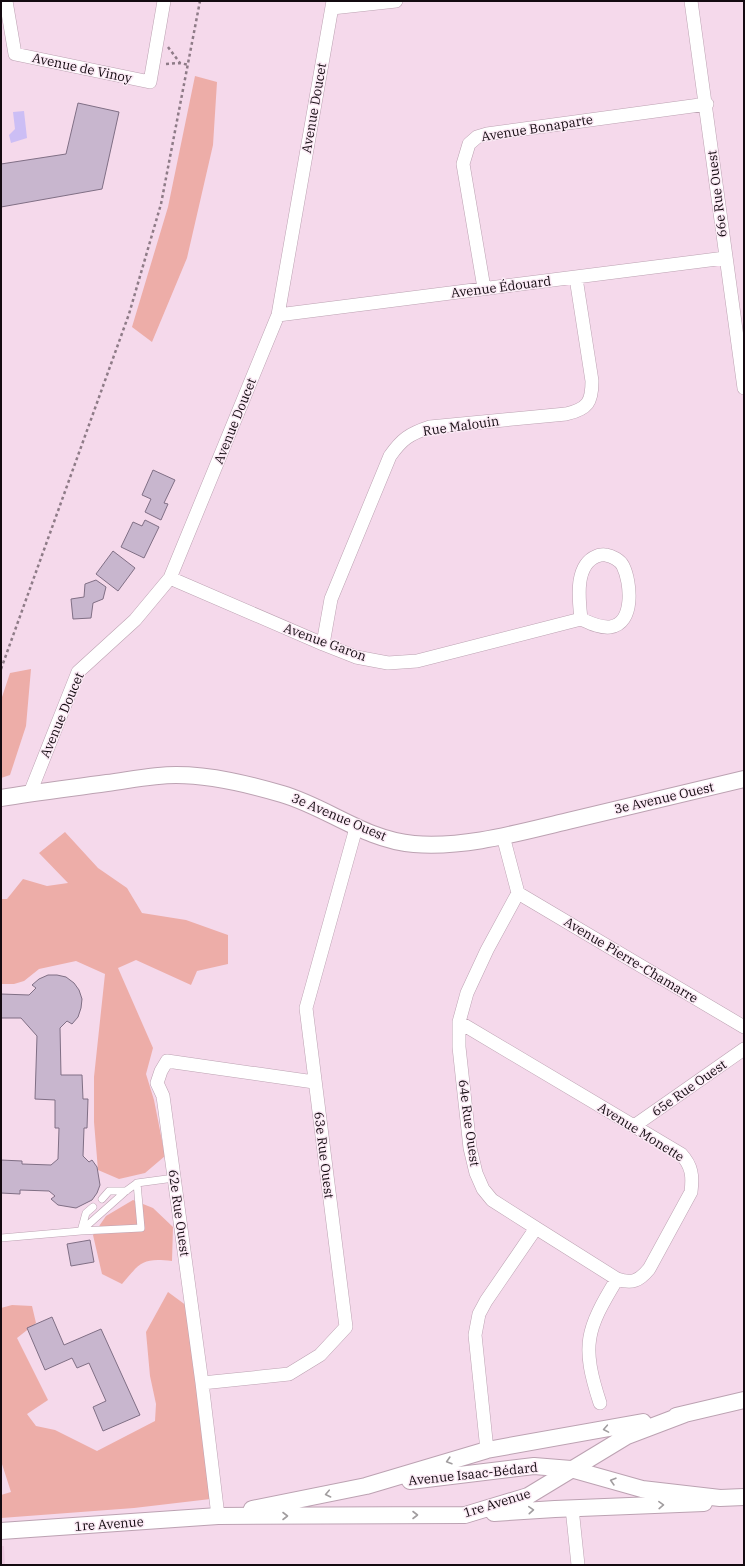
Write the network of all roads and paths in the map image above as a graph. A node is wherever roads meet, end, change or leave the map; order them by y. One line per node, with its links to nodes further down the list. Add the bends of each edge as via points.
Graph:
1 (6, 1): 8 (street, Avenue de Vinoy, via 15,54 150,82)
2 (164, 1): 8 (street)
3 (200, 1): 7 (path)
4 (396, 1): 6 (street)
5 (691, 1): 9 (street, 66e Rue Ouest)
6 (332, 4): 13 (street, Avenue Doucet)
7 (189, 65): 8 (path, via 180,63); 18 (path, via 161,204 129,314)
8 (153, 66)
9 (706, 104): 10 (street, 66e Rue Ouest); 12 (street, Avenue Bonaparte, via 477,137 469,144 463,164)
10 (725, 258): 11 (street, Avenue Édouard); 14 (street, 66e Rue Ouest)
11 (576, 278): 12 (street, Avenue Édouard); 17 (street, Rue Malouin, via 592,381 592,395 587,405 577,412 566,414 430,427 412,433 400,441 390,456 330,598)
12 (484, 288): 13 (street, Avenue Édouard)
13 (278, 315): 15 (street, Avenue Doucet)
14 (744, 388)
15 (170, 578): 17 (street, Avenue Garon); 20 (street, Avenue Doucet, via 135,620 78,672)
16 (581, 619): 16 (street, via 598,626 612,627 622,621 628,610 628,581 622,565 613,556 602,554 591,558 585,566 581,578); 17 (street, Avenue Garon, via 417,661 388,663 356,657)
17 (323, 644)
18 (1, 669)
19 (744, 779): 23 (street, 3e Avenue Ouest)
20 (30, 793): 21 (street, 3e Avenue Ouest); 22 (street, 3e Avenue Ouest, via 162,776 211,777 284,794 319,808)
21 (1, 798)
22 (356, 828): 23 (street, 3e Avenue Ouest, via 412,844 453,845); 28 (street, 63e Rue Ouest, via 306,1008)
23 (503, 836): 24 (street)
24 (518, 893): 25 (street, 64e Rue Ouest, via 467,994); 26 (street, Avenue Pierre-Chamarre)
25 (460, 1022): 29 (street, Avenue Monette); 35 (street, 64e Rue Ouest, via 460,1062 470,1148 476,1173 483,1189 492,1200)
26 (744, 1027)
27 (744, 1049): 29 (street, 65e Rue Ouest)
28 (314, 1082): 30 (street, 62e Rue Ouest, via 167,1061 157,1082 163,1096); 39 (street, 63e Rue Ouest, via 346,1327 320,1355 289,1374)
29 (634, 1126): 38 (street, Avenue Monette, via 681,1154 688,1163 693,1181 691,1192 649,1269 635,1280 627,1282)
30 (174, 1178): 31 (lane); 39 (street, 62e Rue Ouest)
31 (137, 1183): 32 (lane); 36 (lane, via 142,1228)
32 (126, 1190): 33 (lane, via 110,1191); 36 (lane)
33 (102, 1199)
34 (93, 1207): 36 (lane, via 86,1212)
35 (536, 1228): 38 (street); 43 (street, via 479,1314 475,1335)
36 (81, 1231): 37 (lane)
37 (1, 1238)
38 (617, 1279): 41 (street, via 591,1328 588,1350 590,1374)
39 (202, 1383): 50 (street, 62e Rue Ouest)
40 (744, 1400): 42 (street, 1re Avenue)
41 (600, 1403)
42 (685, 1414): 43 (street, 1re Avenue, one-way to 43); 44 (street, 1re Avenue, via 627,1436)
43 (486, 1450): 45 (street, 1re Avenue, one-way to 45)
44 (571, 1469): 45 (street, Avenue Isaac-Bédard, via 534,1466); 47 (street, Avenue Isaac-Bédard, one-way to 44, via 642,1489); 49 (street, 1re Avenue, via 528,1496)
45 (366, 1486): 50 (street, 1re Avenue, one-way to 50)
46 (744, 1497): 47 (street, Avenue Isaac-Bédard)
47 (720, 1498): 48 (street, Avenue Isaac-Bédard, one-way to 47, via 700,1504)
48 (572, 1508): 49 (street, Avenue Isaac-Bédard, one-way to 48); 52 (street)
49 (465, 1515): 50 (street, 1re Avenue, one-way to 49)
50 (218, 1516): 51 (street, 1re Avenue)
51 (1, 1531)
52 (578, 1565)

